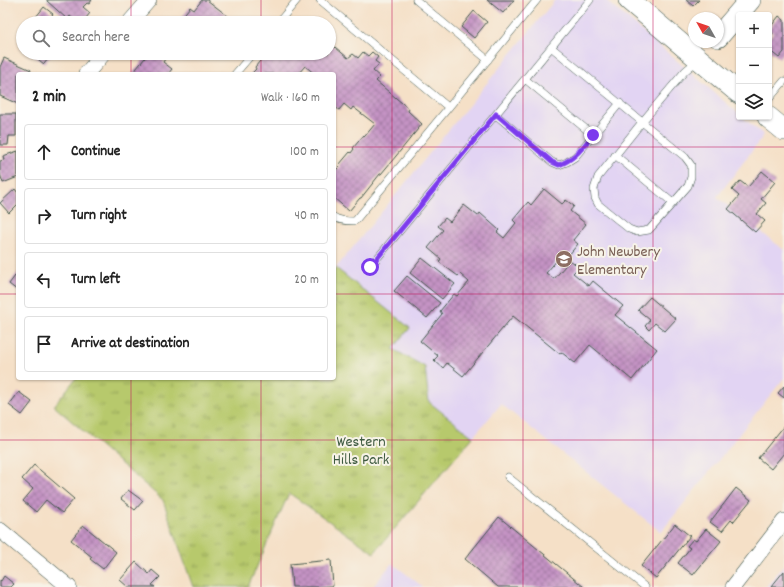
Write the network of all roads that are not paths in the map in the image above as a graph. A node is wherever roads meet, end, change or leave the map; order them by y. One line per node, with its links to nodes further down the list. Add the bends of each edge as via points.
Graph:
1 (149, 0): 9 (street)
2 (297, 0): 10 (lane)
3 (320, 0): 25 (lane)
4 (416, 0): 17 (lane)
5 (537, 0): 17 (lane)
6 (590, 0): 12 (lane)
7 (629, 0): 14 (main road)
8 (750, 0): 11 (main road)
9 (135, 16)
10 (284, 16)
11 (724, 30)
12 (551, 47): 20 (lane); 24 (lane)
13 (709, 48): 14 (main road)
14 (699, 59): 22 (main road); 28 (lane, via 685,71)
15 (98, 60): 18 (street)
16 (247, 60): 19 (lane)
17 (488, 60): 25 (lane)
18 (88, 72)
19 (237, 72)
20 (525, 79): 26 (lane); 30 (lane)
21 (784, 81): 23 (lane)
22 (736, 90)
23 (772, 95)
24 (620, 103): 28 (lane); 30 (lane)
25 (448, 107): 33 (lane, via 355,221)
26 (496, 114): 30 (lane, via 552,162 559,165 574,157); 34 (lane)
27 (772, 120): 29 (main road)
28 (642, 122): 31 (lane); 32 (lane, via 685,157 691,165 688,186)
29 (784, 130)
30 (593, 135)
31 (616, 155): 32 (lane); 32 (lane, via 598,177 594,189 598,204 629,229 637,232 649,230)
32 (673, 203)
33 (336, 218)
34 (370, 267)
35 (508, 477): 39 (lane)
36 (784, 521): 40 (street)
37 (0, 530): 38 (street)
38 (69, 587)
39 (645, 587)
40 (733, 587)

